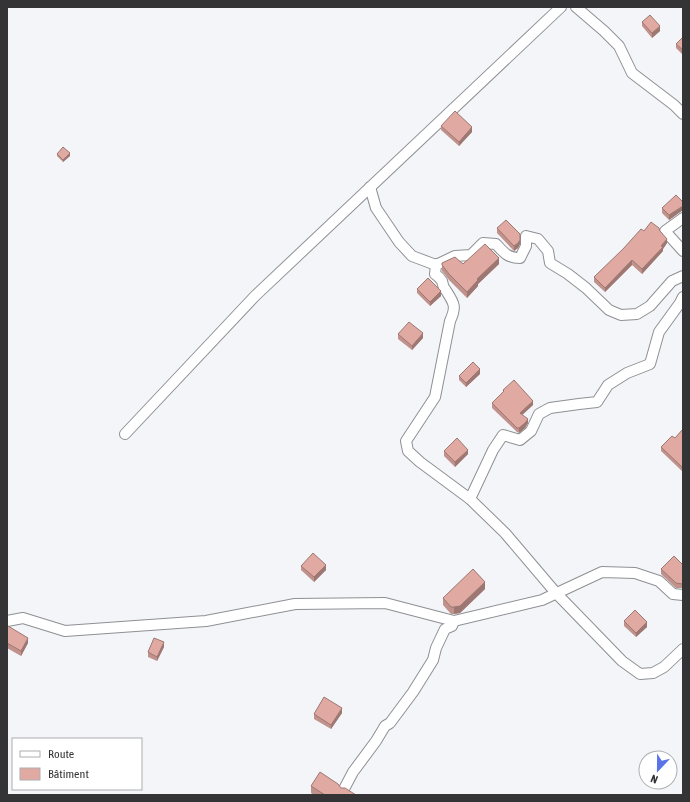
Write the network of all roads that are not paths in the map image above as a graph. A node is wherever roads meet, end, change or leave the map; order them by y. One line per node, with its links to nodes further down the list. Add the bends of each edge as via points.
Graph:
1 (561, 7): 4 (street)
2 (576, 7): 3 (street, via 619,46 632,72)
3 (683, 114)
4 (370, 187): 7 (street, via 376,208 399,242 412,256); 10 (street, via 255,296)
5 (683, 218): 6 (street, via 665,231)
6 (683, 251)
7 (436, 265): 8 (street, via 455,256 471,255 483,243 496,244 512,258 520,258 526,246 526,236 538,238 548,251 550,263 586,288 609,310 621,315 637,314 650,306 672,281); 11 (street, via 435,274 441,279 454,303 454,313 450,321 435,396 406,441 408,452)
8 (683, 276)
9 (683, 297): 11 (street, via 660,332 650,364 608,384 597,402 550,408 539,414 531,431 520,440 503,435 493,450)
10 (125, 434)
11 (470, 499): 12 (street, via 505,533)
12 (556, 593): 13 (street, via 602,572 635,573 659,581 673,594); 15 (street, via 542,600); 16 (street, via 622,661 640,674 664,667)
13 (683, 595)
14 (7, 620): 15 (street, via 23,618 65,631 206,621 295,604 385,603)
15 (454, 621): 17 (street, via 452,626 445,629 433,660 421,680 390,723 385,726)
16 (683, 649)
17 (344, 789)

